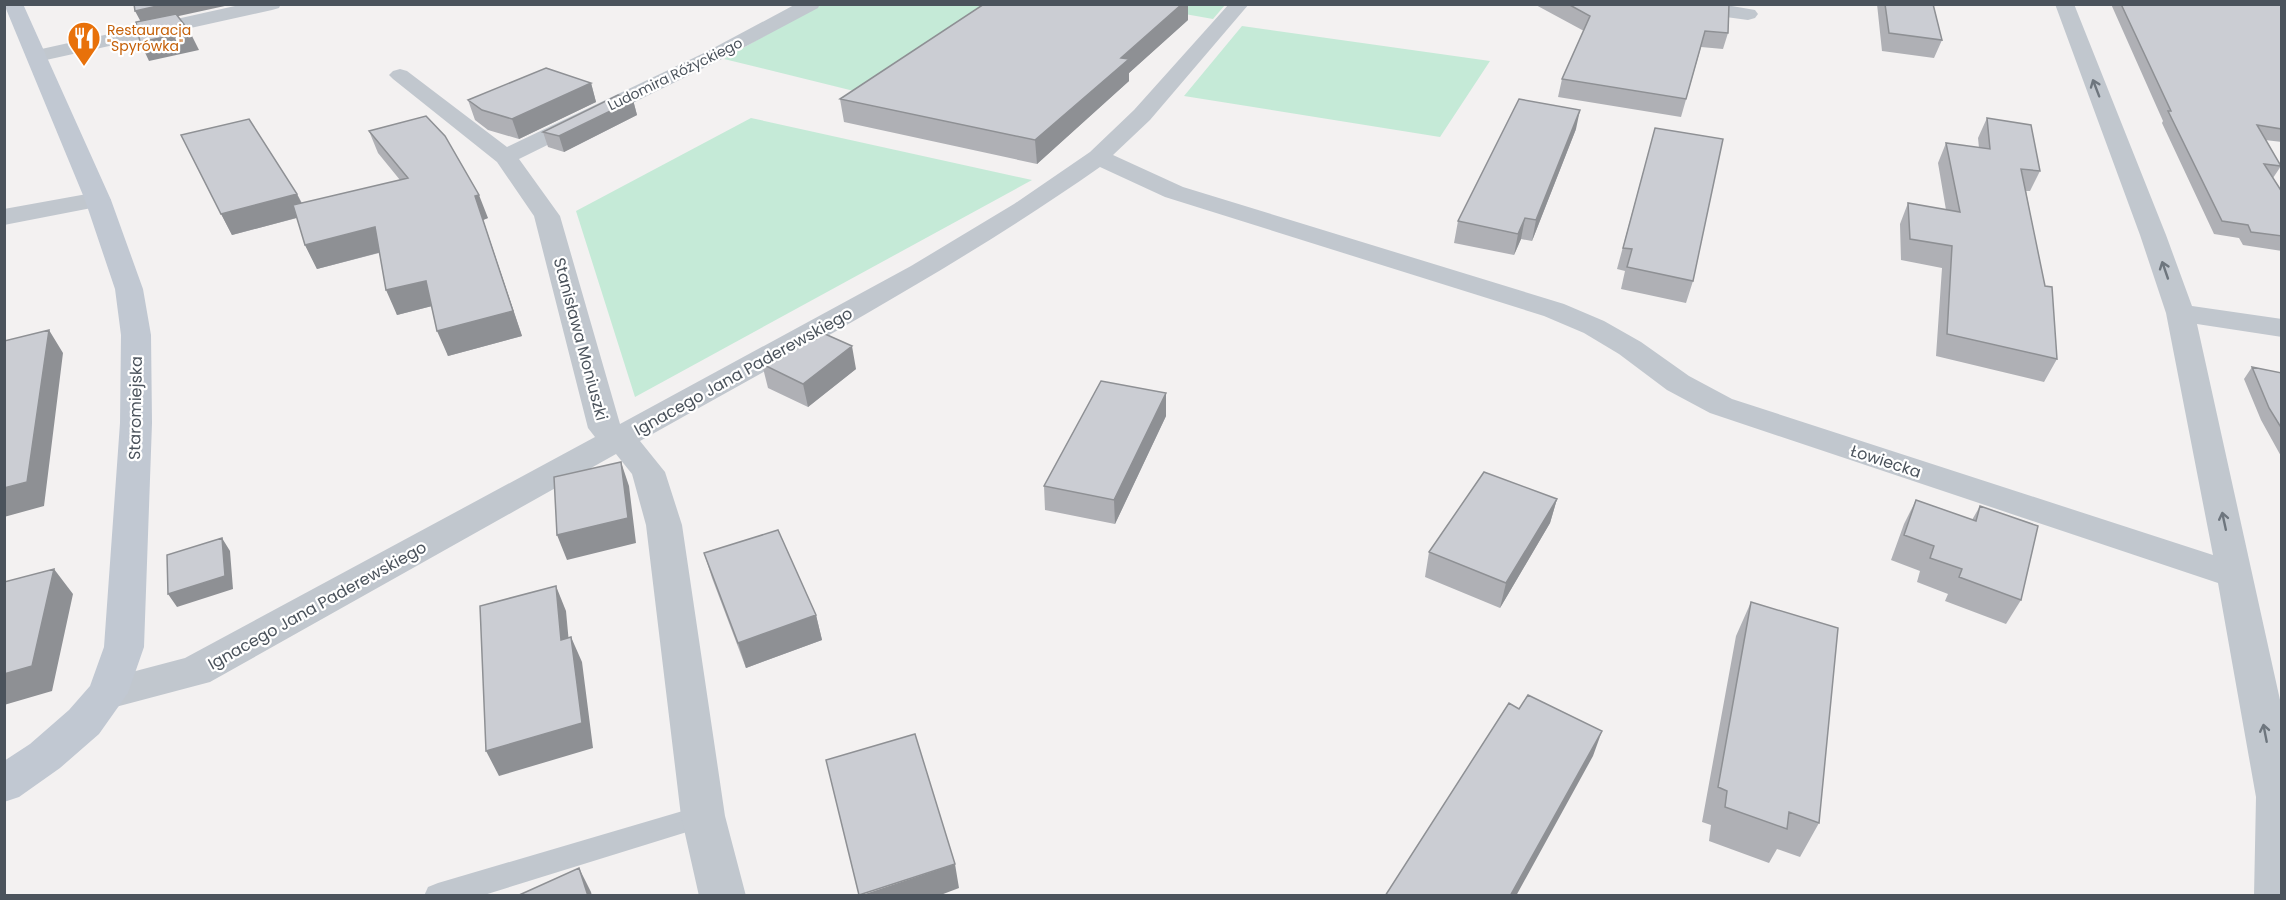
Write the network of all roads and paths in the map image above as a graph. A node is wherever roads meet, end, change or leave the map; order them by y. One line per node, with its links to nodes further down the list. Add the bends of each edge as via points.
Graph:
1 (13, 4): 8 (street, Staromiejska)
2 (272, 4): 8 (street)
3 (811, 4): 10 (street, Ludomira Różyckiego)
4 (1240, 4): 11 (street, Ignacego Jana Paderewskiego, via 1142,115)
5 (1674, 4): 7 (street)
6 (2064, 4): 14 (street, one-way to 6)
7 (1748, 14)
8 (37, 56): 12 (street, Staromiejska)
9 (400, 75): 10 (street, Stanisława Moniuszki)
10 (505, 157): 16 (street, Stanisława Moniuszki, via 547,216 604,428)
11 (1098, 157): 16 (street, Ignacego Jana Paderewskiego, via 921,272); 17 (street, Łowiecka, via 1174,192 1554,310 1594,327 1678,383 1721,406)
12 (98, 200): 13 (street); 18 (street, Staromiejska, via 129,289 136,335 136,423 124,647)
13 (4, 217)
14 (2180, 313): 15 (street); 17 (street, one-way to 14)
15 (2282, 328)
16 (621, 439): 18 (street, Ignacego Jana Paderewskiego, via 196,671); 21 (street, Stanisława Moniuszki, via 648,472 664,525)
17 (2234, 575): 20 (street, one-way to 17)
18 (108, 693): 19 (street, Staromiejska, via 84,722)
19 (4, 784)
20 (2280, 797): 24 (street)
21 (704, 816): 22 (lane); 23 (street, Stanisława Moniuszki)
22 (438, 896)
23 (723, 896)
24 (2278, 896)

